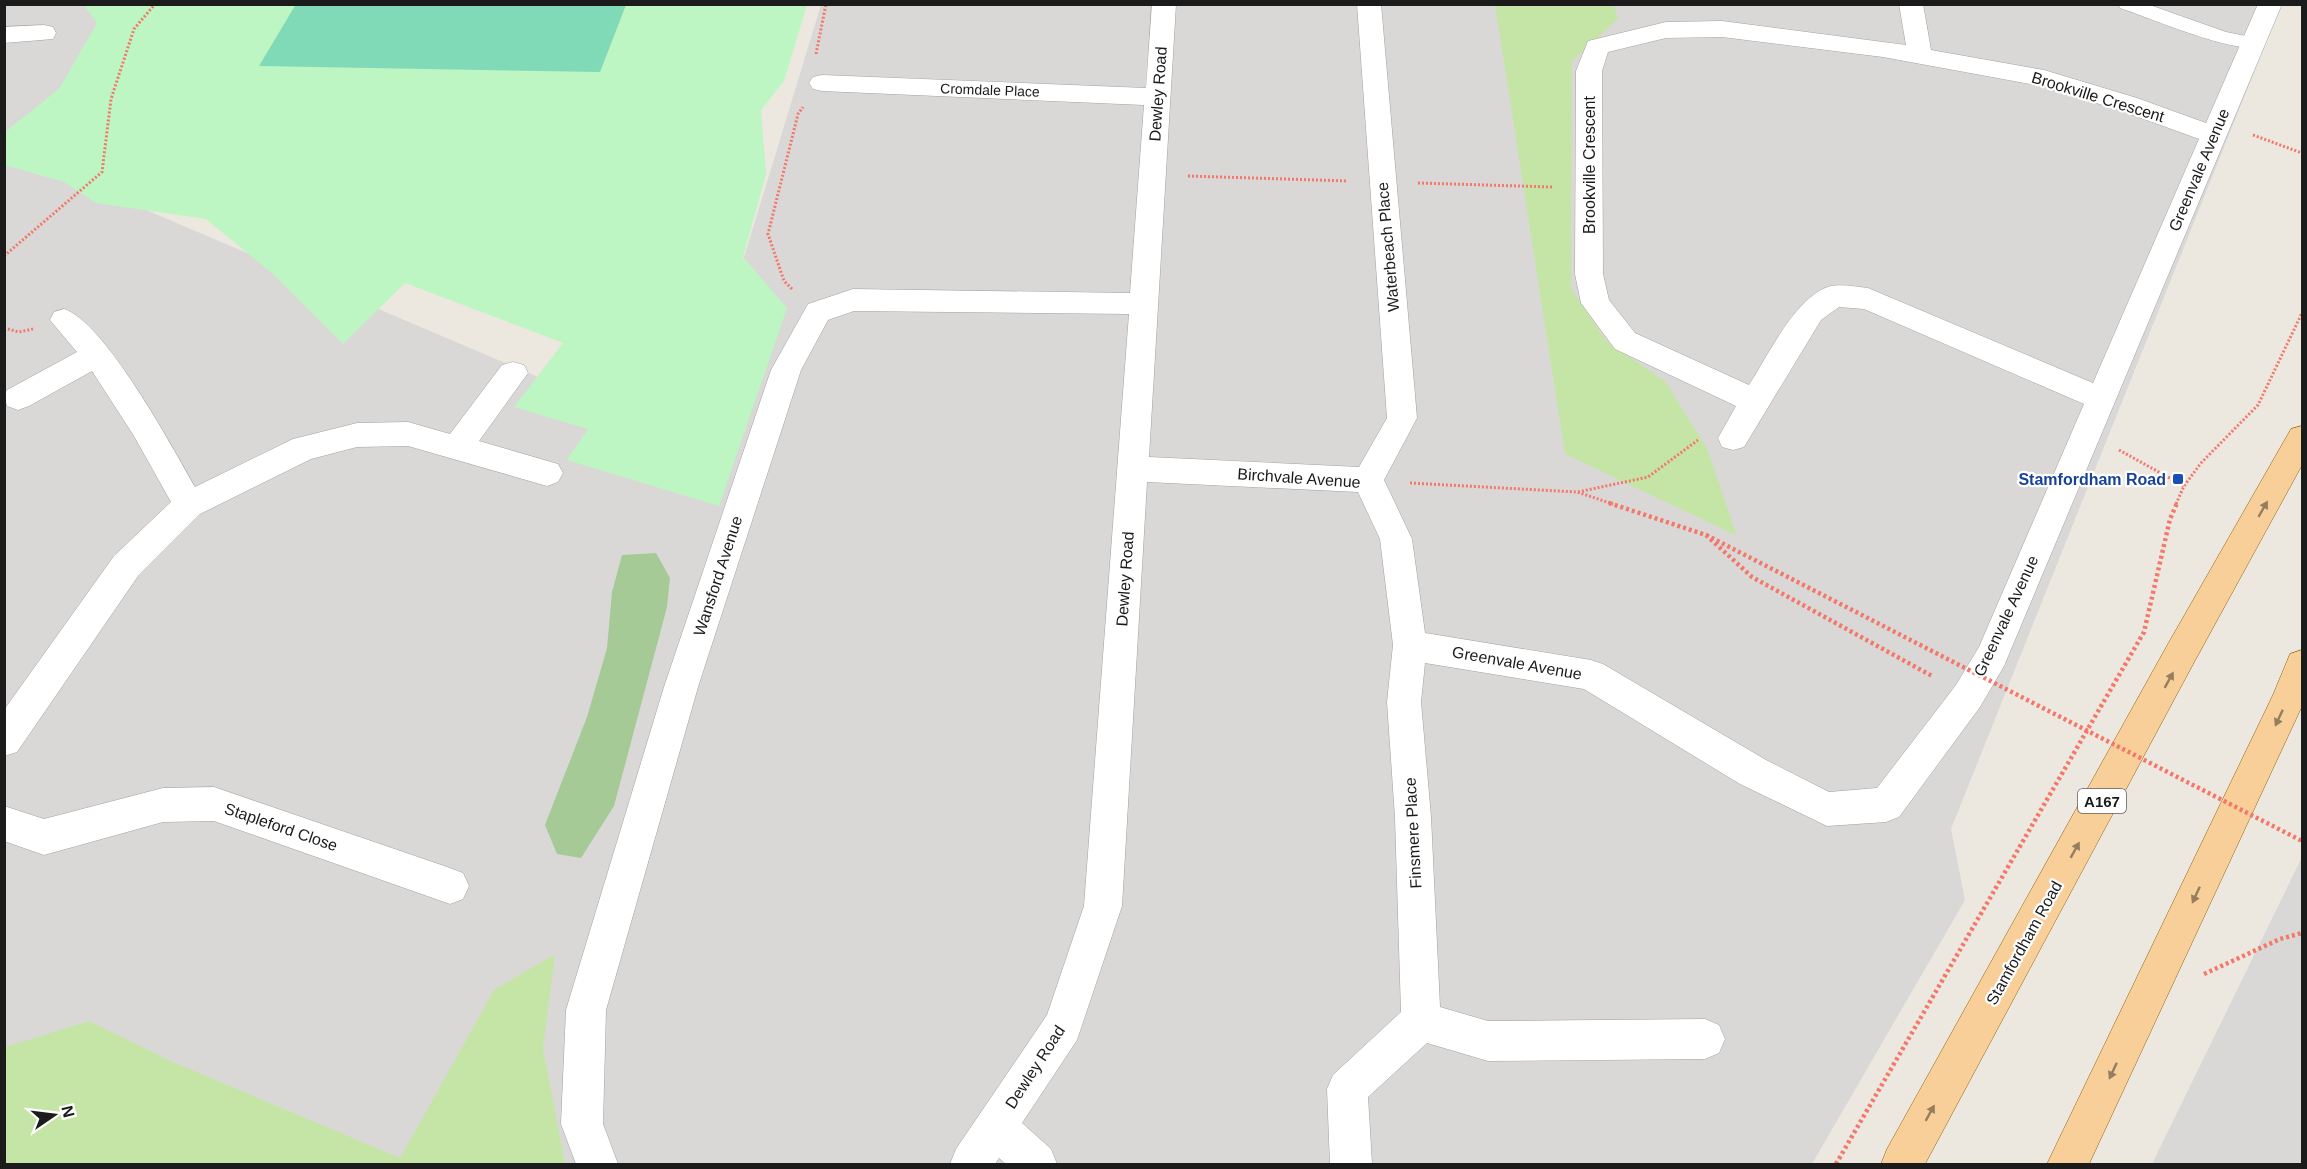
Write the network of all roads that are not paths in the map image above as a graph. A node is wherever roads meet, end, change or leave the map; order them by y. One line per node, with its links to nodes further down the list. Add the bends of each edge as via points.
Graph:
1 (1164, 4): 12 (street, Dewley Road)
2 (1369, 4): 26 (street, Waterbeach Place, via 1402,418)
3 (1911, 4): 10 (street)
4 (2127, 4): 9 (lane, via 2223,37)
5 (2270, 4): 9 (street, Greenvale Avenue)
6 (1662, 17): 10 (street, Brookville Crescent); 20 (street, Brookville Crescent, via 1597,46 1588,71 1589,274 1595,303 1625,341)
7 (44, 33): 8 (street)
8 (4, 35)
9 (2254, 42): 13 (street, Greenvale Avenue)
10 (1920, 56): 13 (street, Brookville Crescent, via 2044,78)
11 (822, 83): 12 (street, Cromdale Place)
12 (1158, 97): 14 (street, Dewley Road)
13 (2217, 129): 19 (street, Greenvale Avenue)
14 (1143, 304): 24 (street, Dewley Road); 36 (street, Wansford Avenue, via 853,300 818,312 786,369 681,687 586,1010 582,1125)
15 (64, 320): 16 (street)
16 (97, 354): 18 (street); 27 (street, via 145,427)
17 (513, 373): 23 (street)
18 (18, 398)
19 (2102, 399): 20 (street, via 1868,299 1834,296 1811,312); 28 (street, Greenvale Avenue, via 1992,655 1968,696 1886,805 1827,808 1754,772 1591,675)
20 (1755, 401): 21 (street)
21 (1733, 438)
22 (2302, 438): 40 (main road, Stamfordham Road / A167, one-way to 22)
23 (457, 448): 25 (street); 27 (street, via 408,434 357,435 304,448)
24 (1132, 469): 26 (street, Birchvale Avenue); 35 (street, Dewley Road, via 1103,906 1063,1026)
25 (548, 473)
26 (1368, 480): 28 (street, Birchvale Avenue, via 1396,538)
27 (189, 505): 30 (street, via 126,566)
28 (1410, 645): 33 (street, Finsmere Place, via 1404,702)
29 (2302, 665): 41 (main road, one-way to 41)
30 (4, 740)
31 (4, 823): 32 (street, Stapleford Close, via 44,837 163,805 214,804)
32 (450, 886)
33 (1421, 1021): 34 (street, via 1488,1041); 39 (street, via 1347,1089)
34 (1705, 1039)
35 (996, 1127): 37 (street, Dewley Road); 38 (street, Dewley Road)
36 (597, 1164)
37 (971, 1164)
38 (1036, 1164)
39 (1351, 1164)
40 (1902, 1164)
41 (2068, 1164)

